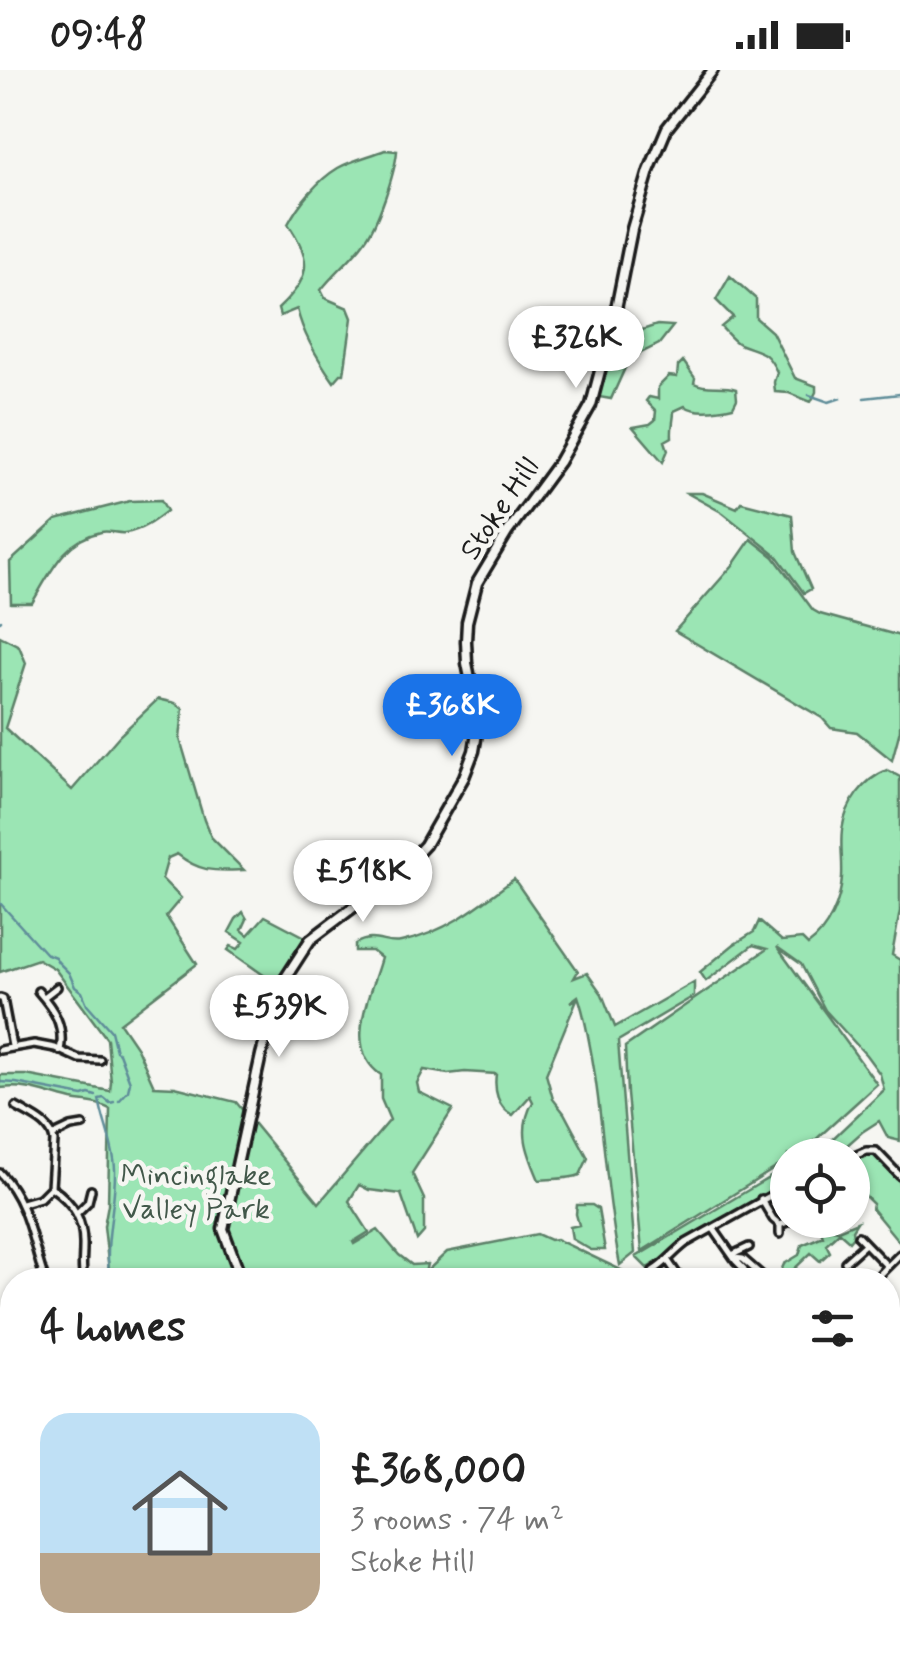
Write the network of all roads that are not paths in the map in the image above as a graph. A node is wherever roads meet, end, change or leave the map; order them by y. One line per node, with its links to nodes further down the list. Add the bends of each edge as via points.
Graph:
1 (713, 70): 35 (street, Stoke Hill, via 667,128 649,170 591,405 478,583 466,622 478,726 464,778 425,846 310,940 279,988 226,1213 224,1229)
2 (57, 987): 5 (street)
3 (38, 991): 5 (street)
4 (11, 995): 6 (street)
5 (44, 997): 9 (street, via 61,1027)
6 (1, 999): 7 (street)
7 (12, 1046): 8 (street); 9 (street)
8 (0, 1050)
9 (60, 1050): 10 (street)
10 (100, 1060)
11 (19, 1119): 13 (street, via 20,1110)
12 (80, 1134): 13 (street, via 82,1126)
13 (54, 1135): 17 (street)
14 (870, 1150): 16 (street)
15 (1, 1176): 21 (street)
16 (900, 1176)
17 (51, 1187): 21 (street); 22 (street)
18 (91, 1190): 22 (street)
19 (770, 1195): 20 (street)
20 (761, 1199): 23 (street); 24 (street)
21 (22, 1203): 33 (street)
22 (78, 1212): 34 (street)
23 (770, 1214)
24 (712, 1226): 29 (street); 30 (street)
25 (859, 1238): 26 (street)
26 (864, 1245): 31 (street); 32 (street)
27 (749, 1247): 29 (street)
28 (900, 1254): 32 (street)
29 (733, 1256): 38 (street); 39 (street)
30 (668, 1261): 36 (street); 37 (street)
31 (845, 1262)
32 (887, 1266)
33 (41, 1268)
34 (81, 1268)
35 (237, 1268)
36 (658, 1268)
37 (673, 1268)
38 (743, 1268)
39 (753, 1268)

